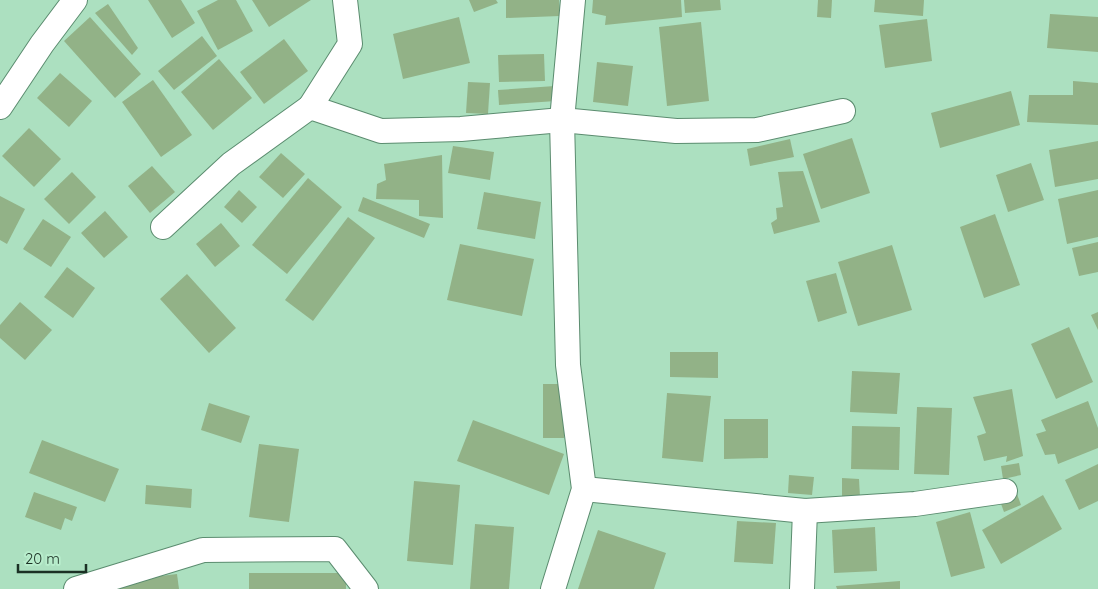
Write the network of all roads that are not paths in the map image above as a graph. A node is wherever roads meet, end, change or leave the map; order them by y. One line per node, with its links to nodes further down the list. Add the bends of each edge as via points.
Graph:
1 (76, 0): 4 (street)
2 (345, 0): 5 (street, via 350,44)
3 (573, 0): 7 (street)
4 (0, 107)
5 (310, 107): 7 (street, via 381,131 461,129); 8 (street, via 232,164)
6 (843, 111): 7 (street, via 757,130 676,131)
7 (562, 120): 9 (street, via 568,366)
8 (164, 227)
9 (584, 489): 11 (street); 14 (street)
10 (1005, 491): 11 (street, via 915,504)
11 (805, 511): 15 (street)
12 (76, 589): 13 (street, via 203,550 326,549 335,549)
13 (366, 589)
14 (553, 589)
15 (802, 589)

